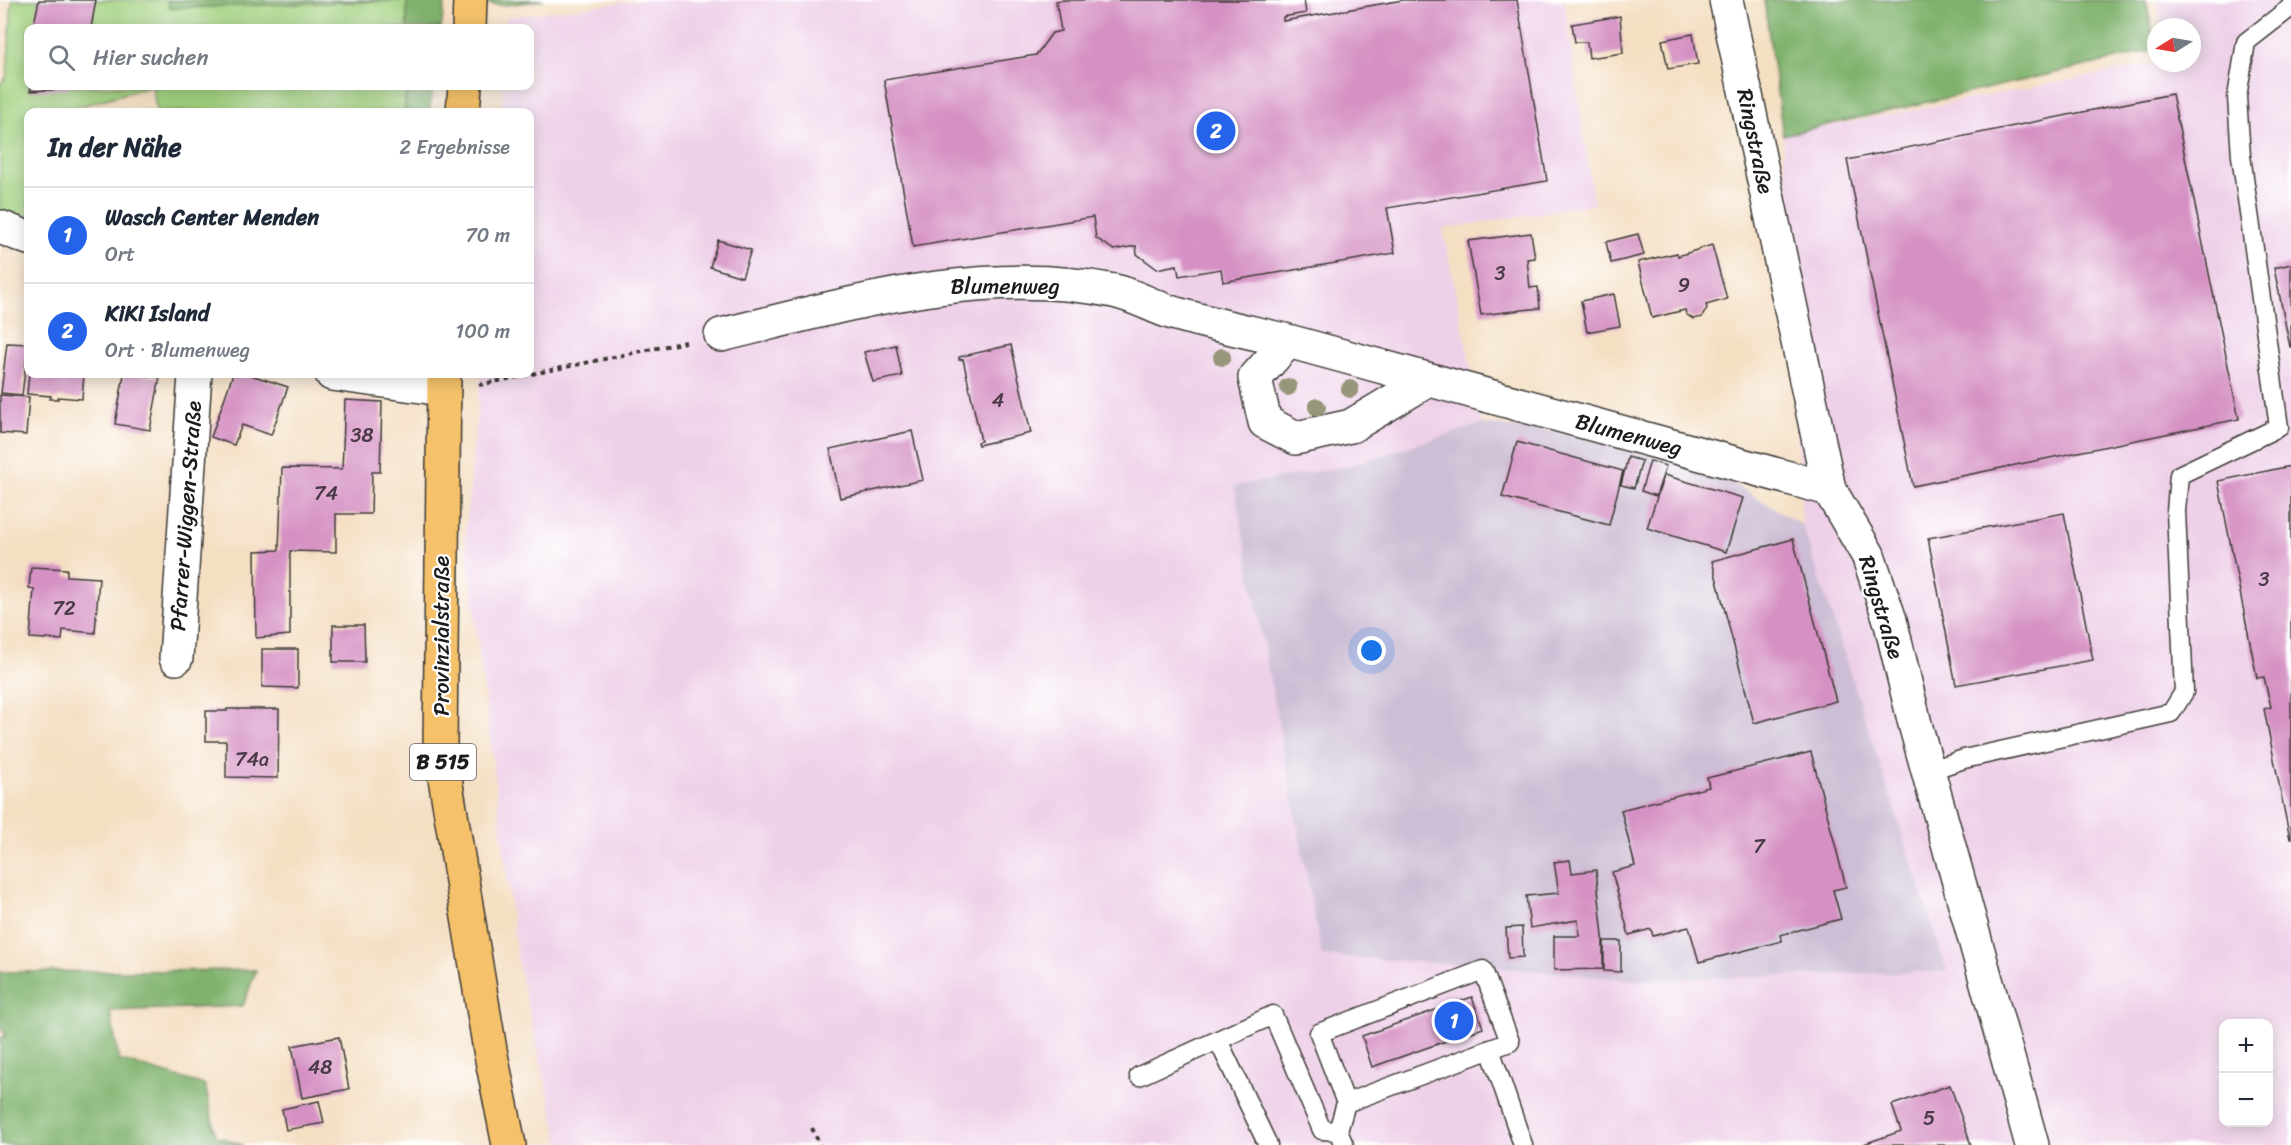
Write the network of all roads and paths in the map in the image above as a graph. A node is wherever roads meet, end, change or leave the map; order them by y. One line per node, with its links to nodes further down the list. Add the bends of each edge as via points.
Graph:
1 (470, 0): 4 (main road)
2 (1725, 0): 17 (street, Ringstraße)
3 (2291, 7): 19 (lane, via 2246,42 2237,97 2241,156 2279,427 2179,475 2176,511 2184,692 2171,713 1964,759)
4 (469, 24)
5 (465, 90): 6 (main road)
6 (463, 108)
7 (0, 227): 8 (street)
8 (24, 236)
9 (720, 335): 10 (street, Blumenweg, via 895,294 938,287 1036,283 1115,291 1172,313); 11 (path)
10 (1288, 341): 15 (street, Blumenweg); 15 (street, via 1255,378 1265,422 1296,438 1351,426)
11 (534, 374)
12 (195, 378): 18 (street, Pfarrer-Wiggen-Straße)
13 (396, 378): 16 (street)
14 (514, 378): 16 (path, via 461,389)
15 (1428, 380): 17 (street, Blumenweg)
16 (444, 381): 26 (main road, Provinzialstraße / B 515, via 440,748)
17 (1829, 489): 19 (street, Ringstraße, via 1868,555 1890,620)
18 (176, 658)
19 (1928, 771): 30 (street, Ringstraße)
20 (1218, 1040): 22 (lane); 25 (lane, via 1274,1015 1322,1130); 28 (lane)
21 (1490, 1049): 23 (lane); 23 (lane, via 1510,1042 1483,970 1319,1033); 29 (lane)
22 (1139, 1076)
23 (1346, 1103): 25 (lane)
24 (812, 1128): 27 (path)
25 (1341, 1138)
26 (509, 1145)
27 (820, 1145)
28 (1268, 1145)
29 (1523, 1145)
30 (2032, 1145)

